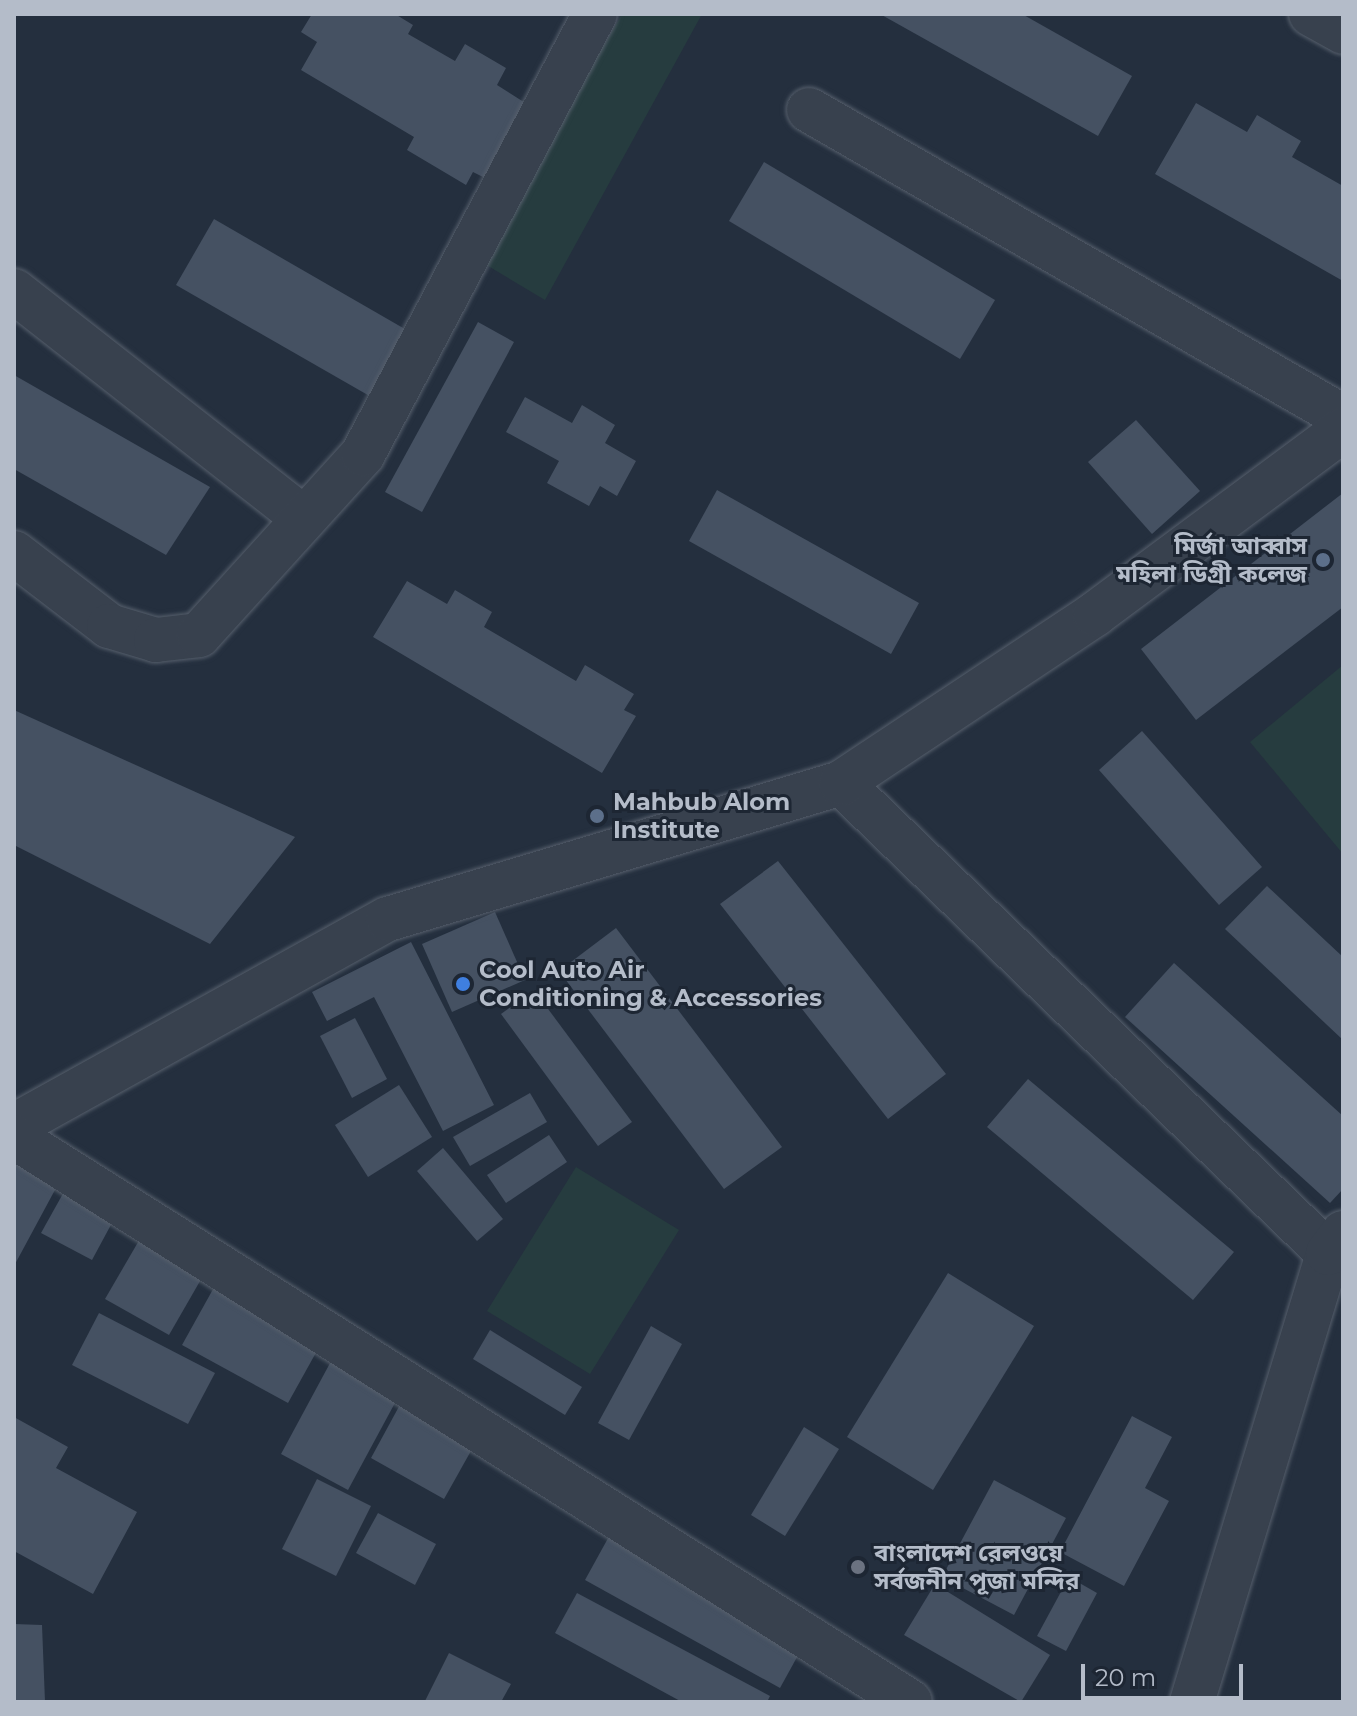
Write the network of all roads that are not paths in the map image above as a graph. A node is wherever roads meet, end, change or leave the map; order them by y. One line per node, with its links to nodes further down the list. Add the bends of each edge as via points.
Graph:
1 (595, 14): 8 (street, via 363,454)
2 (1311, 14): 3 (street)
3 (1343, 32)
4 (809, 110): 6 (street)
5 (14, 291): 8 (street)
6 (1343, 417)
7 (1343, 430): 10 (street, via 1095,614)
8 (301, 516): 9 (street, via 199,635 156,640 109,626)
9 (14, 553)
10 (841, 783): 11 (street, via 388,919); 13 (street)
11 (14, 1126)
12 (14, 1137): 14 (street)
13 (1335, 1243): 15 (street)
14 (910, 1702)
15 (1192, 1702)

